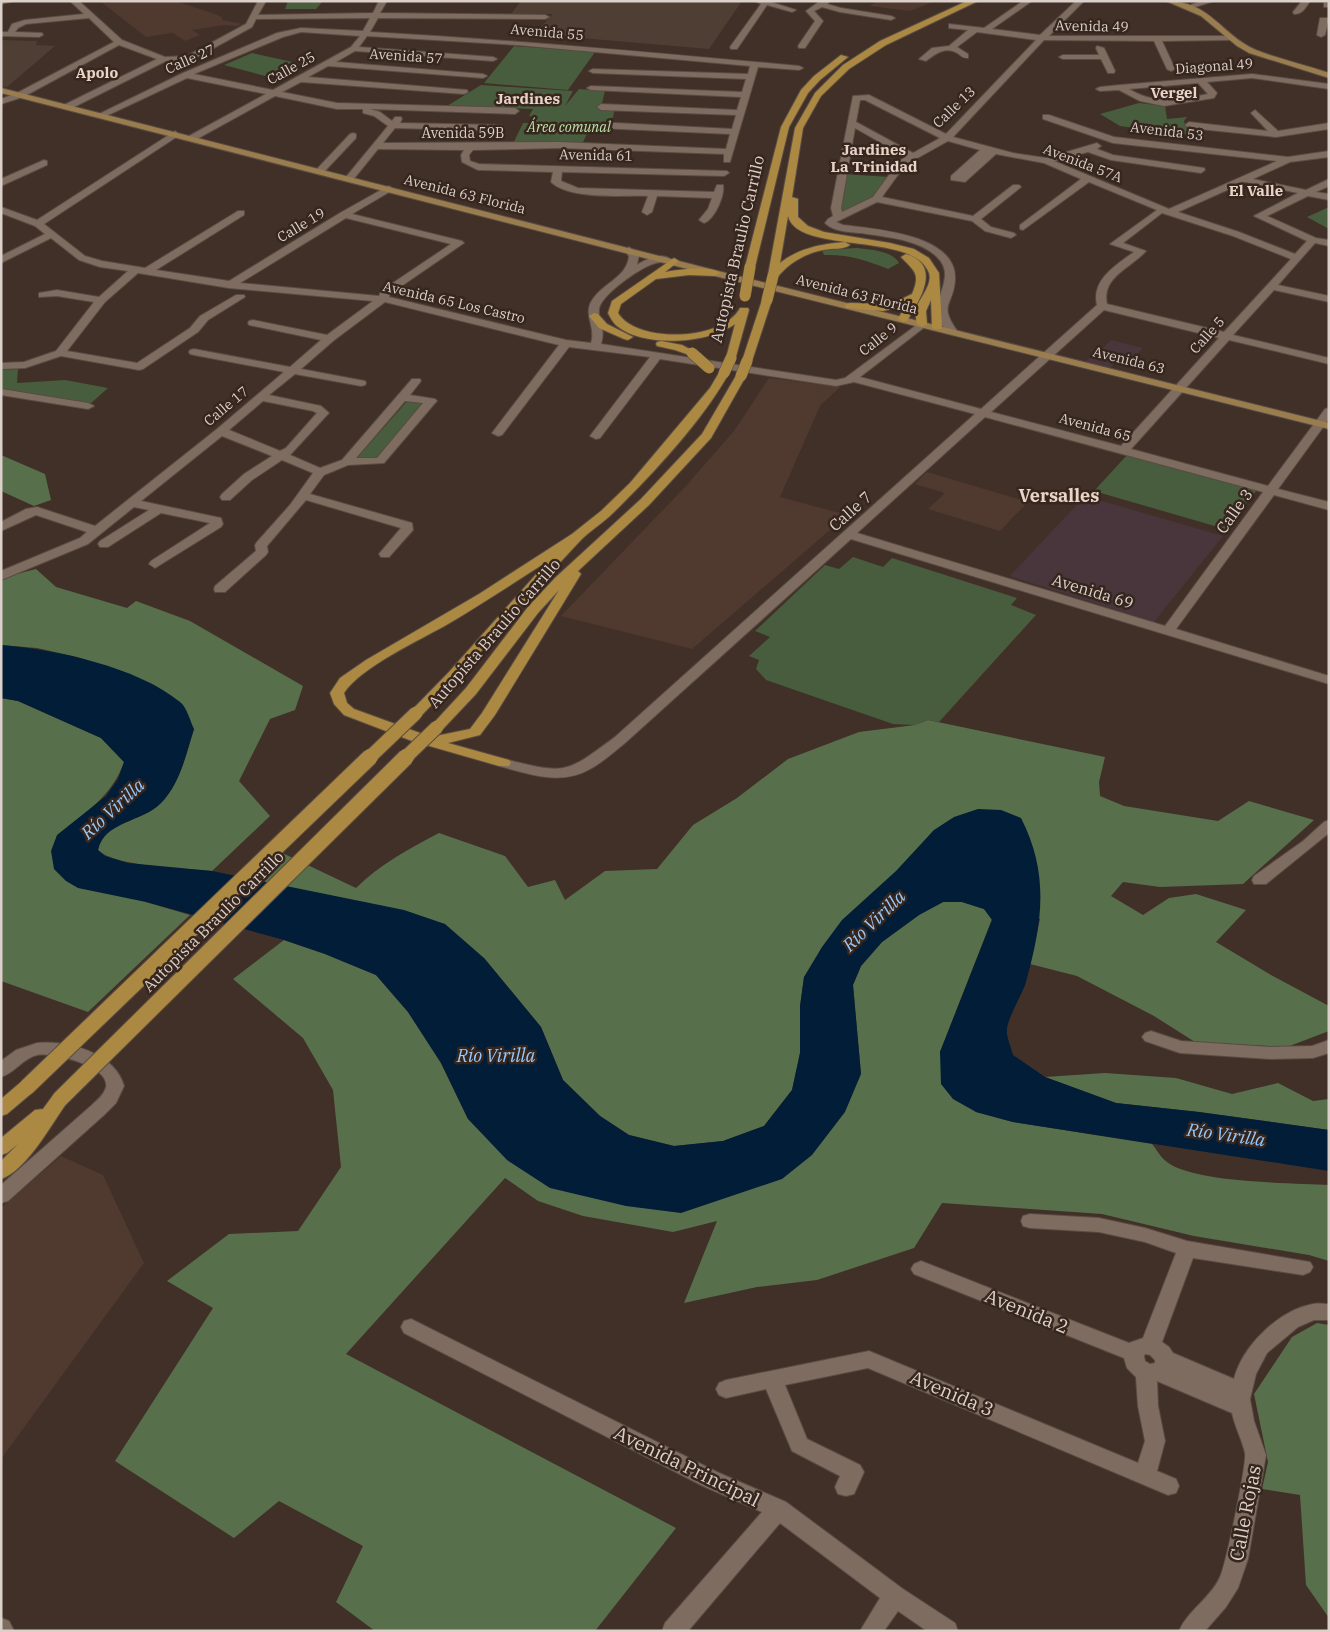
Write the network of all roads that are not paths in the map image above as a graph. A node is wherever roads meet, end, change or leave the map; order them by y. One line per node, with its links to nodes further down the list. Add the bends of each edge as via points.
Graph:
1 (11, 1): 13 (main road)
2 (74, 1): 23 (street)
3 (262, 1): 24 (street)
4 (384, 1): 22 (street, Calle 25)
5 (955, 1): 157 (highway, Autopista Braulio Carrillo, bridge, via 892,29 852,52 804,92 785,127 750,267)
6 (974, 1): 104 (highway, Autopista Braulio Carrillo, via 883,43 832,79 810,106 799,128)
7 (1028, 1): 30 (street)
8 (1080, 1): 36 (street, Calle 13)
9 (1170, 1): 16 (main road)
10 (1210, 1): 16 (street)
11 (1217, 1): 20 (street)
12 (1306, 1): 19 (street)
13 (1, 2)
14 (762, 2): 18 (street); 42 (street)
15 (824, 3): 26 (street, via 840,10); 41 (street, via 810,12 819,21)
16 (1189, 7): 20 (main road)
17 (322, 8): 21 (street)
18 (792, 10)
19 (1297, 12)
20 (1204, 14): 37 (main road)
21 (315, 15): 22 (street); 24 (street)
22 (376, 15): 25 (street, via 452,12); 32 (street, Calle 25)
23 (90, 16): 33 (street, via 25,22); 40 (street)
24 (254, 17): 48 (street, via 249,25 189,58)
25 (545, 17)
26 (891, 18)
27 (1327, 19): 35 (street, via 1323,20)
28 (952, 26): 29 (street, Avenida 49)
29 (975, 29): 30 (street, Avenida 49); 43 (street)
30 (986, 30): 36 (street, Avenida 49)
31 (292, 31): 32 (street, Avenida 55); 57 (street, Calle 27)
32 (366, 33): 44 (street, Calle 25); 51 (street, Avenida 55)
33 (5, 34): 34 (street)
34 (39, 35)
35 (1321, 35)
36 (1042, 38): 38 (street, Avenida 49); 93 (street, Calle 13)
37 (1232, 38): 39 (street, Avenida 49); 59 (main road, via 1252,51)
38 (1096, 39): 39 (street, Avenida 49); 46 (street)
39 (1157, 39): 54 (street)
40 (119, 42): 48 (street); 70 (street)
41 (802, 46)
42 (734, 47)
43 (951, 48): 45 (street); 50 (street, via 935,50)
44 (354, 49): 49 (street); 52 (street, Calle 25)
45 (965, 56)
46 (1104, 57): 47 (street); 56 (street)
47 (1063, 58)
48 (164, 59): 74 (street)
49 (493, 59)
50 (923, 59)
51 (755, 63): 53 (street, Avenida 55); 60 (street)
52 (327, 64): 58 (street, Avenida 57); 61 (street, Calle 25)
53 (799, 68)
54 (1171, 69)
55 (593, 71): 60 (street)
56 (1111, 71)
57 (186, 75): 69 (street); 80 (street, Calle 27)
58 (483, 76)
59 (1329, 76)
60 (750, 77): 71 (street)
61 (299, 79): 68 (street); 69 (street, Calle 25)
62 (1200, 80): 63 (street, Diagonal 49); 63 (street, via 1213,93 1206,97 1156,104 1135,97); 64 (street, Diagonal 49, via 1252,76)
63 (1120, 87): 66 (street, Diagonal 49)
64 (1329, 87)
65 (591, 88): 71 (street)
66 (1100, 89)
67 (1, 90): 70 (main road, Avenida 63 Florida)
68 (464, 92)
69 (273, 94): 73 (street); 92 (street, Calle 25)
70 (20, 95): 72 (street); 74 (main road, Avenida 63 Florida)
71 (745, 95): 78 (street)
72 (1, 102)
73 (338, 106): 76 (street); 83 (street, via 377,114)
74 (67, 107): 80 (main road, Avenida 63 Florida)
75 (601, 107): 78 (street)
76 (408, 109): 77 (street); 83 (street)
77 (515, 112)
78 (740, 113): 88 (street)
79 (1255, 113): 90 (street)
80 (101, 115): 89 (main road, Avenida 63 Florida)
81 (1046, 117): 94 (street, Avenida 53)
82 (852, 123): 93 (street, Avenida 57A, via 856,98 860,96); 100 (street); 127 (street, via 836,208)
83 (393, 125): 87 (street); 95 (street)
84 (597, 125): 88 (street)
85 (1189, 125): 90 (street)
86 (1329, 126): 90 (street)
87 (501, 128)
88 (735, 132): 98 (street)
89 (175, 134): 92 (main road, Avenida 63 Florida); 130 (street)
90 (1276, 134)
91 (353, 136): 107 (street)
92 (192, 138): 107 (main road, Avenida 63 Florida)
93 (947, 138): 100 (street, Calle 13); 102 (street, Avenida 57A)
94 (1113, 140): 97 (street); 101 (street, Avenida 53)
95 (377, 146): 96 (street, Avenida 59B); 110 (street)
96 (470, 147): 98 (street, Avenida 59B, via 559,145); 105 (street, Avenida 61, via 465,155 469,165)
97 (1089, 149): 102 (street); 106 (street, via 1110,156)
98 (729, 152): 108 (street)
99 (1329, 154): 101 (street)
100 (911, 156): 120 (street, Calle 13, via 902,163)
101 (1288, 160): 111 (street)
102 (1046, 162): 109 (street, Avenida 57A)
103 (44, 163): 113 (street)
104 (793, 163): 143 (highway, Autopista Braulio Carrillo); 145 (highway, via 792,214 796,222 828,237 879,243 907,251 928,264)
105 (558, 170): 108 (street, Avenida 61); 117 (street, via 556,182 578,191)
106 (1201, 170)
107 (320, 171): 110 (main road, Avenida 63 Florida)
108 (724, 173): 118 (street)
109 (1088, 178): 122 (street, Avenida 57A); 131 (street)
110 (349, 179): 115 (main road, Avenida 63 Florida)
111 (1242, 179): 116 (street); 122 (street)
112 (1329, 182): 116 (street)
113 (1, 183)
114 (1016, 187): 128 (street)
115 (388, 188): 126 (street, Calle 19); 136 (main road, Avenida 63 Florida)
116 (1310, 192): 119 (street); 134 (street, via 1259,216)
117 (653, 193): 118 (street); 121 (street)
118 (718, 195): 129 (street)
119 (1329, 196)
120 (876, 199): 127 (street); 128 (street)
121 (647, 212)
122 (1169, 212): 137 (street, Avenida 57A)
123 (3, 213): 130 (street, Avenida 65 Los Castro)
124 (241, 213): 141 (street)
125 (1158, 213): 156 (street, via 1115,244 1140,251 1104,284 1100,294)
126 (343, 215): 147 (street, Calle 19); 152 (street, Calle 17, via 459,243 385,294)
127 (838, 216): 163 (street, via 831,221 833,226 903,238 921,243 940,254 951,272 942,304 943,320)
128 (975, 219): 133 (street, via 988,229)
129 (704, 220)
130 (38, 224): 132 (street, Avenida 65 Los Castro)
131 (1023, 227)
132 (52, 234): 138 (street); 140 (street, Avenida 65 Los Castro, via 82,258)
133 (1010, 234)
134 (1313, 240): 135 (street); 137 (street, Calle 5)
135 (1329, 243)
136 (629, 250): 139 (main road, Avenida 63 Florida); 146 (street, via 634,260)
137 (1296, 258): 148 (street, Calle 5)
138 (1, 260)
139 (669, 260): 142 (main road, Avenida 63 Florida); 144 (highway); 146 (street, via 647,262)
140 (134, 271): 141 (street, Avenida 65 Los Castro); 154 (street)
141 (145, 272): 147 (street, Avenida 65 Los Castro)
142 (715, 273): 144 (highway, via 680,272); 155 (main road, Avenida 63 Florida)
143 (773, 276): 149 (highway, via 800,253 836,245 863,246 891,251 912,260 922,274); 207 (highway, Autopista Braulio Carrillo, bridge, via 741,376 707,436 645,502)
144 (648, 278): 157 (highway, via 613,309 616,321 632,330 662,336 696,336 718,330)
145 (935, 278): 161 (highway, via 920,311); 162 (highway)
146 (620, 280): 158 (street, via 598,300)
147 (228, 285): 152 (street, Avenida 65 Los Castro)
148 (1271, 286): 153 (street); 164 (street, Calle 5)
149 (920, 291): 155 (highway, via 896,307); 159 (highway)
150 (43, 295): 154 (street, via 57,293)
151 (240, 298): 169 (street, via 204,318 194,330 139,368)
152 (383, 299): 165 (street, Calle 17); 166 (street, Avenida 65 Los Castro)
153 (1329, 299)
154 (100, 300): 169 (street)
155 (850, 306): 159 (main road, Avenida 63 Florida)
156 (1102, 306): 164 (street); 171 (street, Calle 7)
157 (743, 313): 183 (highway, Autopista Braulio Carrillo, bridge, via 731,358 715,389)
158 (594, 316): 167 (street, via 599,334); 183 (highway, bridge, via 603,326 618,334 678,347 706,363 709,381)
159 (903, 319): 161 (main road, Avenida 63 Florida)
160 (253, 323): 165 (street)
161 (922, 324): 162 (main road, Avenida 63); 175 (street, Calle 9)
162 (937, 328): 163 (main road, Avenida 63)
163 (953, 332): 171 (main road, Avenida 63)
164 (1226, 336): 172 (street); 178 (street, Calle 5)
165 (330, 339): 174 (street, Calle 17)
166 (566, 343): 167 (street, Avenida 65 Los Castro); 189 (street)
167 (595, 346): 170 (street, Avenida 65 Los Castro)
168 (194, 352): 174 (street)
169 (60, 353): 173 (street, via 25,365)
170 (657, 355): 175 (street, Avenida 65 Los Castro, via 836,383); 190 (street)
171 (1047, 355): 178 (main road, Avenida 63); 185 (street, Calle 7)
172 (1329, 360)
173 (1, 366)
174 (291, 370): 177 (street); 180 (street, Calle 17)
175 (853, 378): 185 (street, Avenida 65)
176 (416, 381): 181 (street)
177 (361, 383)
178 (1179, 388): 186 (main road, Avenida 63); 191 (street, Calle 5)
179 (1, 392): 182 (street)
180 (260, 397): 187 (street, Calle 17); 192 (street, via 322,410 323,413)
181 (403, 397): 188 (street); 188 (street, via 431,401)
182 (88, 406)
183 (700, 408): 204 (highway, Autopista Braulio Carrillo, via 634,486)
184 (1329, 411): 186 (street, Calle 3)
185 (983, 413): 191 (street, Avenida 65); 203 (street, Calle 7)
186 (1324, 425): 195 (street, Calle 3)
187 (221, 430): 192 (street); 198 (street, Calle 17)
188 (388, 433): 193 (street); 193 (street, via 380,461)
189 (498, 433)
190 (596, 436)
191 (1123, 451): 195 (street, Avenida 65)
192 (282, 457): 194 (street); 197 (street, via 248,477)
193 (346, 462): 194 (street)
194 (320, 472): 196 (street)
195 (1270, 490): 199 (street, Avenida 65); 211 (street, Calle 3)
196 (303, 496): 206 (street, via 408,526); 210 (street, via 261,545 262,552)
197 (226, 497)
198 (132, 502): 200 (street); 202 (street, Calle 17)
199 (1329, 506)
200 (159, 509): 205 (street); 208 (street, via 217,522)
201 (1, 526): 202 (street, via 37,511)
202 (96, 531): 209 (street, Calle 17, via 78,544)
203 (848, 534): 211 (street, Avenida 69); 215 (street, Calle 7, via 620,740 590,762 573,771 549,773)
204 (576, 537): 214 (highway, via 371,663 345,681 337,693 340,704 349,712); 222 (highway, Autopista Braulio Carrillo, bridge, via 454,675 416,713 28,1087)
205 (104, 544)
206 (385, 554)
207 (587, 556): 213 (highway); 221 (highway, Autopista Braulio Carrillo, bridge, via 533,610 471,691 437,727)
208 (155, 564)
209 (1, 576)
210 (220, 589)
211 (1167, 632): 212 (street, Avenida 69)
212 (1329, 680)
213 (475, 732): 214 (highway, via 437,740); 215 (highway, via 482,750)
214 (418, 738): 215 (highway)
215 (504, 763)
216 (1329, 825): 217 (street)
217 (1260, 880)
218 (1151, 1037): 219 (street, via 1180,1047 1270,1053 1313,1052)
219 (1329, 1046)
220 (1, 1071): 225 (street, via 25,1053 53,1047 76,1053 98,1065 110,1074 115,1086 110,1098 98,1110)
221 (60, 1099): 223 (highway, Autopista Braulio Carrillo); 224 (highway, via 20,1155)
222 (1, 1109)
223 (1, 1148)
224 (1, 1172)
225 (1, 1196)
226 (1030, 1221): 227 (street, via 1099,1225)
227 (1187, 1249): 228 (street); 232 (street)
228 (1303, 1267)
229 (921, 1268): 232 (street, Avenida 2)
230 (1329, 1312): 235 (street, via 1313,1312 1291,1321 1260,1347 1246,1373)
231 (411, 1327): 239 (street, Avenida Principal)
232 (1150, 1360): 235 (street, Avenida 2); 236 (street, via 1148,1406 1155,1441)
233 (772, 1379): 234 (street, Avenida 3); 236 (street, Avenida 3, via 870,1359); 238 (street, via 800,1445 852,1472)
234 (726, 1389)
235 (1242, 1400): 244 (street, Calle Rojas, via 1256,1455 1237,1559 1230,1581 1218,1600)
236 (1145, 1475): 237 (street, Avenida 3)
237 (1168, 1486)
238 (846, 1487)
239 (778, 1509): 240 (street, Avenida Principal); 241 (street)
240 (895, 1596): 242 (street); 243 (street, Avenida Principal)
241 (674, 1631)
242 (871, 1631)
243 (947, 1631)
244 (1190, 1631)

